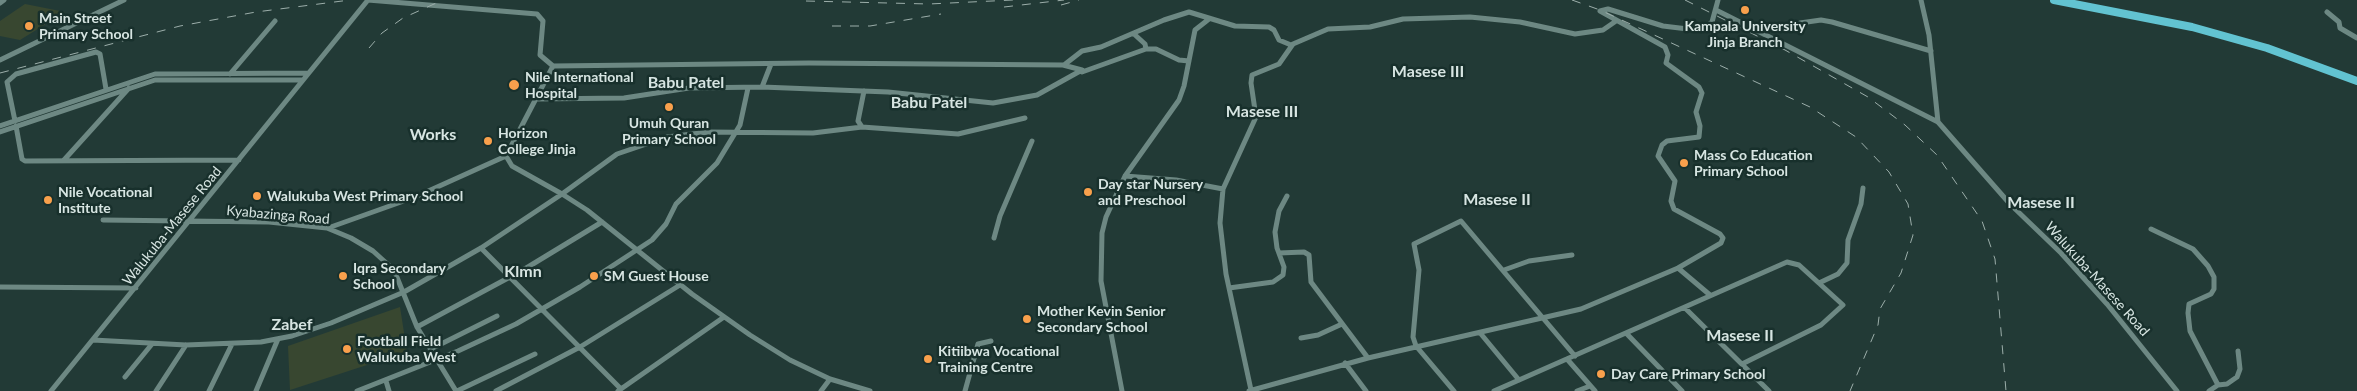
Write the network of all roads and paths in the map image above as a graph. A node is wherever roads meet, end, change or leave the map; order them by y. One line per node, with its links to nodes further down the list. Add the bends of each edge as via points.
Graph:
1 (4, 0): 9 (street)
2 (116, 0): 21 (street)
3 (124, 0): 21 (street)
4 (368, 0): 25 (street, via 537,14 543,21 540,55); 31 (street, Walukuba-Masese Road)
5 (1718, 0): 10 (street)
6 (1921, 0): 20 (street)
7 (2054, 0): 37 (highway, via 2192,27 2267,48)
8 (2077, 0): 33 (highway, via 2192,23)
9 (0, 3)
10 (1716, 10): 13 (street, via 1709,26 1696,30 1663,26 1608,9 1600,10); 46 (street)
11 (2327, 12): 17 (street, via 2339,22 2340,28)
12 (1208, 19): 16 (street, via 1186,13); 18 (street, via 1235,26 1269,28 1274,30 1278,40); 22 (street, via 1195,30)
13 (1616, 21): 18 (street, via 1604,30 1575,34 1533,24 1470,17 1403,19 1370,27 1328,29); 71 (street, via 1664,47 1668,54 1666,64 1695,83 1702,93 1696,112 1699,137 1667,141 1658,156 1675,181 1674,210 1723,238 1717,247)
14 (275, 22): 32 (street)
15 (1800, 23): 20 (street, via 1826,21)
16 (1134, 34): 19 (street); 24 (street, via 1082,51)
17 (2357, 38)
18 (1291, 45): 57 (street, via 1279,64 1256,72 1251,78 1256,117)
19 (1146, 48): 22 (street); 27 (street)
20 (1931, 51): 46 (street)
21 (0, 58)
22 (1188, 61): 56 (street, via 1184,86 1175,108)
23 (771, 64): 24 (street); 25 (street); 39 (street)
24 (1063, 65): 26 (street)
25 (553, 66): 43 (street)
26 (1077, 67): 27 (street); 28 (street)
27 (1090, 68): 28 (street)
28 (1082, 72): 42 (street, via 1037,95 993,103)
29 (215, 73): 32 (street); 34 (street); 41 (street, via 155,74)
30 (247, 73): 31 (street); 32 (street); 35 (street)
31 (308, 73): 36 (street, Walukuba-Masese Road)
32 (230, 74)
33 (2357, 76)
34 (210, 79): 35 (street); 38 (street, via 163,79)
35 (242, 79): 36 (street)
36 (302, 80): 55 (street, Walukuba-Masese Road)
37 (2357, 81)
38 (130, 87): 44 (street); 54 (street)
39 (762, 87): 40 (street); 42 (street)
40 (748, 88): 43 (street, via 689,88 624,98); 51 (street, via 740,125)
41 (106, 89): 44 (street); 47 (street, via 100,54 96,52 16,74 7,82)
42 (864, 91): 49 (street, via 858,121)
43 (536, 98): 53 (street)
44 (86, 99): 47 (street)
45 (1025, 118): 49 (street, via 958,134)
46 (1938, 122): 136 (street, Walukuba-Masese Road, via 2010,204 2101,297)
47 (16, 124): 48 (street); 50 (street); 54 (street, via 22,159)
48 (0, 126)
49 (862, 127): 51 (street, via 813,133)
50 (0, 132)
51 (735, 132): 59 (street, via 689,133 630,148 607,160); 68 (street, via 717,163 676,204 661,231)
52 (1032, 141): 66 (street)
53 (506, 156): 59 (street, via 512,166); 64 (street, via 415,197)
54 (64, 160): 55 (street)
55 (239, 160): 62 (street, Walukuba-Masese Road)
56 (1125, 176): 57 (street); 127 (street, via 1106,217 1100,264)
57 (1223, 188): 78 (street, via 1221,244)
58 (1863, 188): 74 (street, via 1861,204 1848,240 1847,263 1838,274)
59 (562, 194): 63 (street); 67 (street)
60 (1287, 196): 69 (street, via 1276,226)
61 (103, 220): 62 (street, Kyabazinga Road)
62 (191, 220): 64 (street, Kyabazinga Road, via 269,222); 77 (street, Walukuba-Masese Road)
63 (602, 222): 68 (street); 73 (street)
64 (328, 228): 79 (street, Kyabazinga Road, via 381,257 394,270)
65 (2151, 229): 112 (street, via 2193,249 2214,277 2211,294 2190,304 2188,314 2190,332)
66 (994, 238)
67 (481, 248): 73 (street); 79 (street)
68 (636, 250): 75 (street); 82 (street)
69 (1279, 253): 78 (street, via 1284,271 1278,280); 86 (street, via 1309,254 1311,282)
70 (1572, 254): 72 (street, via 1529,261)
71 (1678, 268): 80 (street); 85 (street, via 1581,309)
72 (1504, 270): 85 (street); 97 (street, via 1461,221 1417,240 1415,249 1419,270 1412,328)
73 (511, 277): 82 (street); 87 (street)
74 (1819, 283): 80 (street, via 1798,265 1787,262); 107 (street, via 1843,305 1821,325)
75 (680, 285): 84 (street); 98 (street)
76 (0, 286): 77 (street)
77 (136, 288): 92 (street, Walukuba-Masese Road)
78 (1229, 288): 128 (street)
79 (404, 292): 87 (street, Kyabazinga Road); 91 (street, via 331,323)
80 (1710, 295): 81 (street)
81 (1685, 308): 88 (street); 107 (street)
82 (542, 310): 98 (street); 104 (street)
83 (497, 316): 99 (street)
84 (724, 318): 109 (street, via 790,360); 115 (street)
85 (1544, 320): 89 (street); 102 (street)
86 (1342, 324): 90 (street, via 1318,335); 103 (street)
87 (418, 327): 99 (street, Kyabazinga Road)
88 (1626, 333): 102 (street); 134 (street)
89 (1481, 334): 97 (street); 110 (street)
90 (1301, 338)
91 (278, 339): 95 (street); 119 (street)
92 (93, 340): 94 (street); 116 (street, Walukuba-Masese Road)
93 (991, 341): 126 (street, via 978,344)
94 (152, 344): 96 (street); 108 (street)
95 (232, 344): 96 (street); 118 (street)
96 (186, 345): 117 (street)
97 (1416, 346): 103 (street); 130 (street)
98 (580, 347): 115 (street); 123 (street)
99 (431, 349): 104 (street, Kyabazinga Road)
100 (2238, 351): 112 (street, via 2240,369 2237,377 2228,384)
101 (535, 354): 122 (street)
102 (1575, 356): 105 (street)
103 (1368, 358): 106 (street)
104 (438, 360): 111 (street); 122 (street, Kyabazinga Road)
105 (1567, 360): 110 (street); 113 (street)
106 (1345, 363): 128 (street); 129 (street)
107 (1742, 364): 135 (street)
108 (125, 377)
109 (830, 379): 124 (street); 125 (street)
110 (1519, 380): 114 (street)
111 (386, 381): 120 (street); 121 (street)
112 (2218, 384): 137 (street)
113 (1590, 386): 132 (street); 133 (street)
114 (1504, 389): 131 (street)
115 (619, 390)
116 (51, 391)
117 (156, 391)
118 (209, 391)
119 (256, 391)
120 (357, 391)
121 (389, 391)
122 (457, 391)
123 (496, 391)
124 (821, 391)
125 (870, 391)
126 (965, 391)
127 (1122, 391)
128 (1250, 391)
129 (1366, 391)
130 (1454, 391)
131 (1494, 391)
132 (1577, 391)
133 (1595, 391)
134 (1682, 391)
135 (1769, 391)
136 (2176, 391)
137 (2209, 391)

